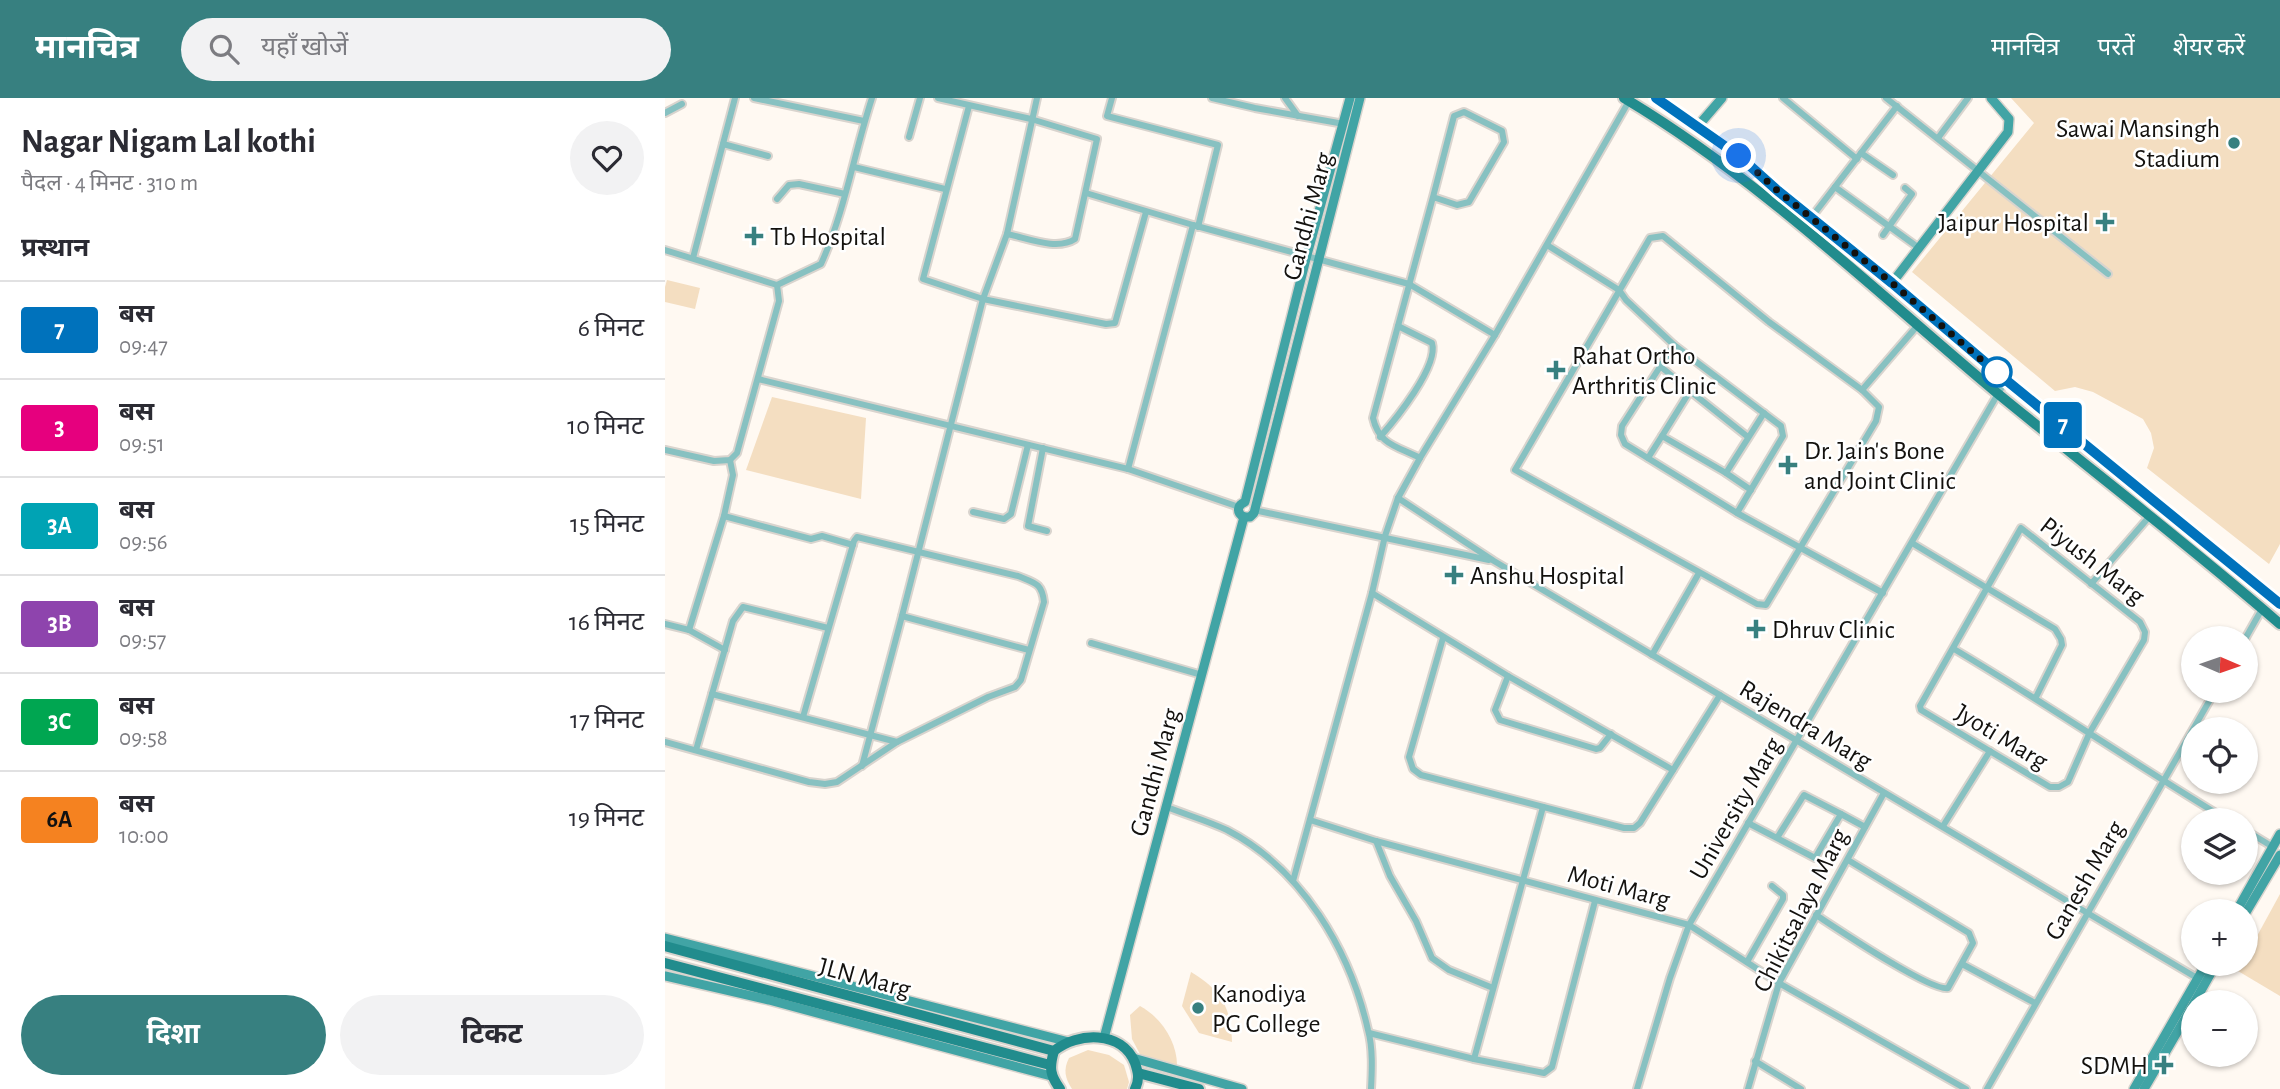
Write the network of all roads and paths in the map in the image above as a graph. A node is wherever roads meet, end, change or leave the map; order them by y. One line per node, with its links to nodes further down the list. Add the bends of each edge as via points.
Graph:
1 (735, 98): 32 (street)
2 (754, 98): 27 (street)
3 (872, 98): 27 (street)
4 (920, 98): 30 (street)
5 (938, 98): 21 (street)
6 (1037, 98): 26 (street)
7 (1112, 98): 47 (street, via 1107,116 1218,145)
8 (1212, 98): 23 (street)
9 (1259, 98): 23 (street)
10 (1285, 98): 25 (street)
11 (1350, 98): 28 (main road)
12 (1360, 98): 28 (main road, Gandhi Marg)
13 (1656, 98): 29 (main road)
14 (1722, 98): 29 (main road)
15 (1783, 98): 34 (street)
16 (1887, 98): 22 (street)
17 (1968, 98): 31 (street)
18 (1991, 98): 36 (main road, via 2009,119 2010,127)
19 (1627, 100): 51 (street); 63 (main road, via 1697,145)
20 (682, 104): 24 (street)
21 (969, 106): 26 (street); 40 (street)
22 (1897, 106): 31 (street); 34 (street)
23 (1255, 108): 25 (street)
24 (665, 113)
25 (1298, 116): 28 (street)
26 (1031, 119): 41 (street, via 1097,139); 49 (street)
27 (865, 121): 35 (street)
28 (1347, 125): 54 (main road); 56 (main road, Gandhi Marg)
29 (1698, 126): 46 (main road)
30 (909, 137)
31 (1938, 138): 36 (street)
32 (723, 144): 33 (street); 55 (street)
33 (768, 156)
34 (1859, 156): 37 (street); 38 (street)
35 (854, 167): 40 (street); 42 (street)
36 (1978, 171): 52 (main road); 57 (street)
37 (1893, 176)
38 (1835, 187): 46 (street); 48 (street)
39 (1905, 188): 48 (street, via 1912,194)
40 (945, 189): 62 (street, via 923,279)
41 (1086, 193): 45 (street); 49 (street, via 1075,239 1068,243)
42 (845, 194): 44 (street, via 799,184 789,185); 60 (street, via 821,264)
43 (1433, 197): 43 (street, via 1457,205 1469,202 1504,142 1502,131 1464,112 1454,116); 59 (street)
44 (777, 199)
45 (1146, 212): 47 (street); 62 (street, via 1115,323)
46 (1811, 218): 58 (main road)
47 (1196, 226): 54 (street); 84 (street)
48 (1889, 226): 50 (street); 52 (street)
49 (1007, 234): 62 (street)
50 (1883, 235)
51 (1547, 245): 61 (street); 65 (street)
52 (1919, 247): 58 (main road)
53 (665, 250): 55 (street)
54 (1307, 255): 56 (street); 88 (main road)
55 (693, 258): 60 (street)
56 (1317, 258): 59 (street); 89 (main road, Gandhi Marg)
57 (2108, 274)
58 (1892, 283): 69 (main road)
59 (1409, 284): 64 (street); 65 (street)
60 (777, 285): 68 (street, via 779,301)
61 (1619, 290): 66 (street); 70 (street, via 1650,238 1663,236); 102 (street, via 1515,470)
62 (983, 299): 74 (street)
63 (1918, 325): 70 (street); 72 (main road)
64 (1398, 326): 76 (street, via 1373,418); 76 (street, via 1432,343 1433,356 1409,401)
65 (1495, 335): 81 (street)
66 (1674, 345): 67 (street); 73 (street)
67 (1660, 366): 71 (street); 82 (street, via 1622,426 1625,444)
68 (758, 379): 74 (street); 83 (street, via 737,453)
69 (2006, 380): 72 (street, University Marg); 107 (main road)
70 (1862, 390): 99 (street, via 1878,404 1879,414)
71 (1690, 391): 75 (street); 77 (street)
72 (1998, 393): 94 (main road); 97 (street, University Marg)
73 (1764, 413): 77 (street); 86 (street, via 1781,426 1783,436)
74 (950, 425): 78 (street); 100 (street)
75 (1662, 436): 82 (street); 85 (street)
76 (1380, 437): 81 (street)
77 (1748, 437): 85 (street)
78 (1028, 445): 79 (street); 90 (street, via 1011,514 1004,519)
79 (1043, 448): 84 (street); 95 (street, via 1028,526)
80 (665, 450): 83 (street)
81 (1420, 458): 87 (street)
82 (1648, 458): 91 (street)
83 (730, 460): 92 (street, via 733,475)
84 (1128, 469): 88 (street)
85 (1726, 473): 86 (street)
86 (1751, 490): 91 (street)
87 (1398, 498): 96 (street); 101 (street, Rajendra Marg)
88 (1242, 504): 89 (main road, via 1251,503); 93 (main road, via 1238,512)
89 (1254, 509): 93 (main road); 96 (street)
90 (973, 512)
91 (1737, 513): 99 (street)
92 (724, 516): 98 (street); 114 (street)
93 (1244, 517): 121 (main road, Gandhi Marg)
94 (2149, 517): 103 (street); 108 (main road)
95 (1047, 531)
96 (1385, 536): 101 (street); 105 (street)
97 (1912, 543): 104 (street); 106 (street, University Marg)
98 (853, 545): 100 (street, via 857,537); 113 (street)
99 (1800, 547): 102 (street, via 1766,605); 106 (street)
100 (919, 552): 109 (street); 119 (street, via 1037,583 1044,602)
101 (1494, 561): 120 (street, Rajendra Marg)
102 (1699, 573): 120 (street)
103 (2091, 584): 104 (street, Piyush Marg, via 2021,528); 128 (street, Piyush Marg, via 2140,622 2145,632)
104 (1987, 589): 117 (street); 125 (street, via 2055,629 2061,639)
105 (1372, 593): 115 (street); 144 (street)
106 (1883, 593): 131 (street, University Marg)
107 (2280, 604)
108 (2262, 609): 111 (main road); 112 (street)
109 (902, 615): 119 (street); 129 (street)
110 (665, 624): 114 (street)
111 (2280, 624)
112 (2252, 626)
113 (828, 628): 118 (street, via 743,607 733,621); 127 (street)
114 (689, 630): 118 (street)
115 (1443, 638): 122 (street); 141 (street, via 1409,757 1413,769 1420,775)
116 (1091, 643): 121 (street)
117 (1954, 649): 125 (street); 135 (street, Jyoti Marg, via 1921,710)
118 (725, 650): 123 (street)
119 (1029, 650): 133 (street, via 1015,687)
120 (1652, 654): 124 (street, Rajendra Marg)
121 (1202, 675): 140 (main road, Gandhi Marg)
122 (1508, 676): 130 (street); 130 (street, via 1495,710 1500,720 1596,749)
123 (712, 694): 127 (street); 134 (street)
124 (1720, 695): 131 (street, Rajendra Marg); 137 (street)
125 (2036, 697): 128 (street)
126 (2207, 704): 138 (street, Ganesh Marg)
127 (803, 717): 129 (street)
128 (2090, 733): 135 (street, Jyoti Marg, via 2068,782 2060,787 2050,787); 138 (street)
129 (870, 734): 133 (street); 136 (street)
130 (1611, 734): 137 (street)
131 (1797, 740): 139 (street, Rajendra Marg); 145 (street, University Marg)
132 (665, 741): 134 (street)
133 (897, 742): 136 (street)
134 (696, 750): 136 (street, via 825,784)
135 (1990, 751): 146 (street)
136 (862, 766)
137 (1673, 770): 141 (street, via 1634,828)
138 (2163, 781): 142 (street); 161 (street, Ganesh Marg)
139 (1884, 793): 146 (street, Rajendra Marg); 147 (street, Chikitsalaya Marg)
140 (1167, 807): 156 (street, via 1227,830); 176 (main road, Gandhi Marg)
141 (1543, 807): 155 (street)
142 (2208, 808)
143 (1841, 814): 147 (street); 149 (street, via 1804,796); 149 (street, via 1815,858)
144 (1310, 820): 151 (street, Moti Marg); 156 (street)
145 (1748, 823): 149 (street); 163 (street, University Marg)
146 (1943, 826): 161 (street, Rajendra Marg)
147 (1865, 827): 154 (street, Chikitsalaya Marg)
148 (2280, 834): 152 (main road)
149 (1777, 838)
150 (2258, 838): 152 (street)
151 (1376, 841): 155 (street, Moti Marg); 172 (street, via 1432,958 1448,970)
152 (2273, 847): 158 (main road)
153 (2280, 855): 159 (main road)
154 (1848, 860): 162 (street, Chikitsalaya Marg); 168 (street, via 1969,933 1973,943)
155 (1523, 880): 160 (street, Moti Marg); 172 (street)
156 (1293, 881): 175 (street, via 1340,950)
157 (1772, 886): 166 (street, via 1783,899)
158 (2243, 899)
159 (2254, 899)
160 (1595, 901): 163 (street, Moti Marg); 180 (street, via 1552,1067 1544,1073)
161 (2088, 913): 170 (street, Rajendra Marg); 173 (street, Ganesh Marg)
162 (1816, 915): 168 (street, via 1939,989 1948,988); 171 (street, Chikitsalaya Marg)
163 (1689, 925): 166 (street, Moti Marg); 189 (street, University Marg)
164 (665, 938): 177 (main road)
165 (665, 946): 178 (main road, JLN Marg)
166 (1747, 962): 171 (street, Moti Marg)
167 (665, 963): 182 (main road, JLN Marg)
168 (1962, 964): 173 (street)
169 (665, 976): 182 (main road)
170 (2197, 978): 194 (main road)
171 (1779, 983): 181 (street, Chikitsalaya Marg); 192 (street, Moti Marg)
172 (1493, 988): 180 (street)
173 (2035, 1003): 193 (street, Ganesh Marg)
174 (2181, 1025): 195 (main road)
175 (1369, 1033): 180 (street); 188 (street)
176 (1104, 1038): 177 (main road, via 1090,1036); 179 (main road, via 1118,1043)
177 (1069, 1042): 178 (main road)
178 (1054, 1051): 182 (main road)
179 (1133, 1058): 183 (main road); 187 (main road)
180 (1474, 1059)
181 (1755, 1061): 190 (street, Chikitsalaya Marg); 191 (street)
182 (1050, 1070): 184 (main road)
183 (1138, 1073): 185 (main road); 186 (main road)
184 (1060, 1089)
185 (1135, 1089)
186 (1199, 1089)
187 (1243, 1089)
188 (1371, 1089)
189 (1637, 1089)
190 (1748, 1089)
191 (1801, 1089)
192 (1966, 1089)
193 (1987, 1089)
194 (2134, 1089)
195 (2144, 1089)

